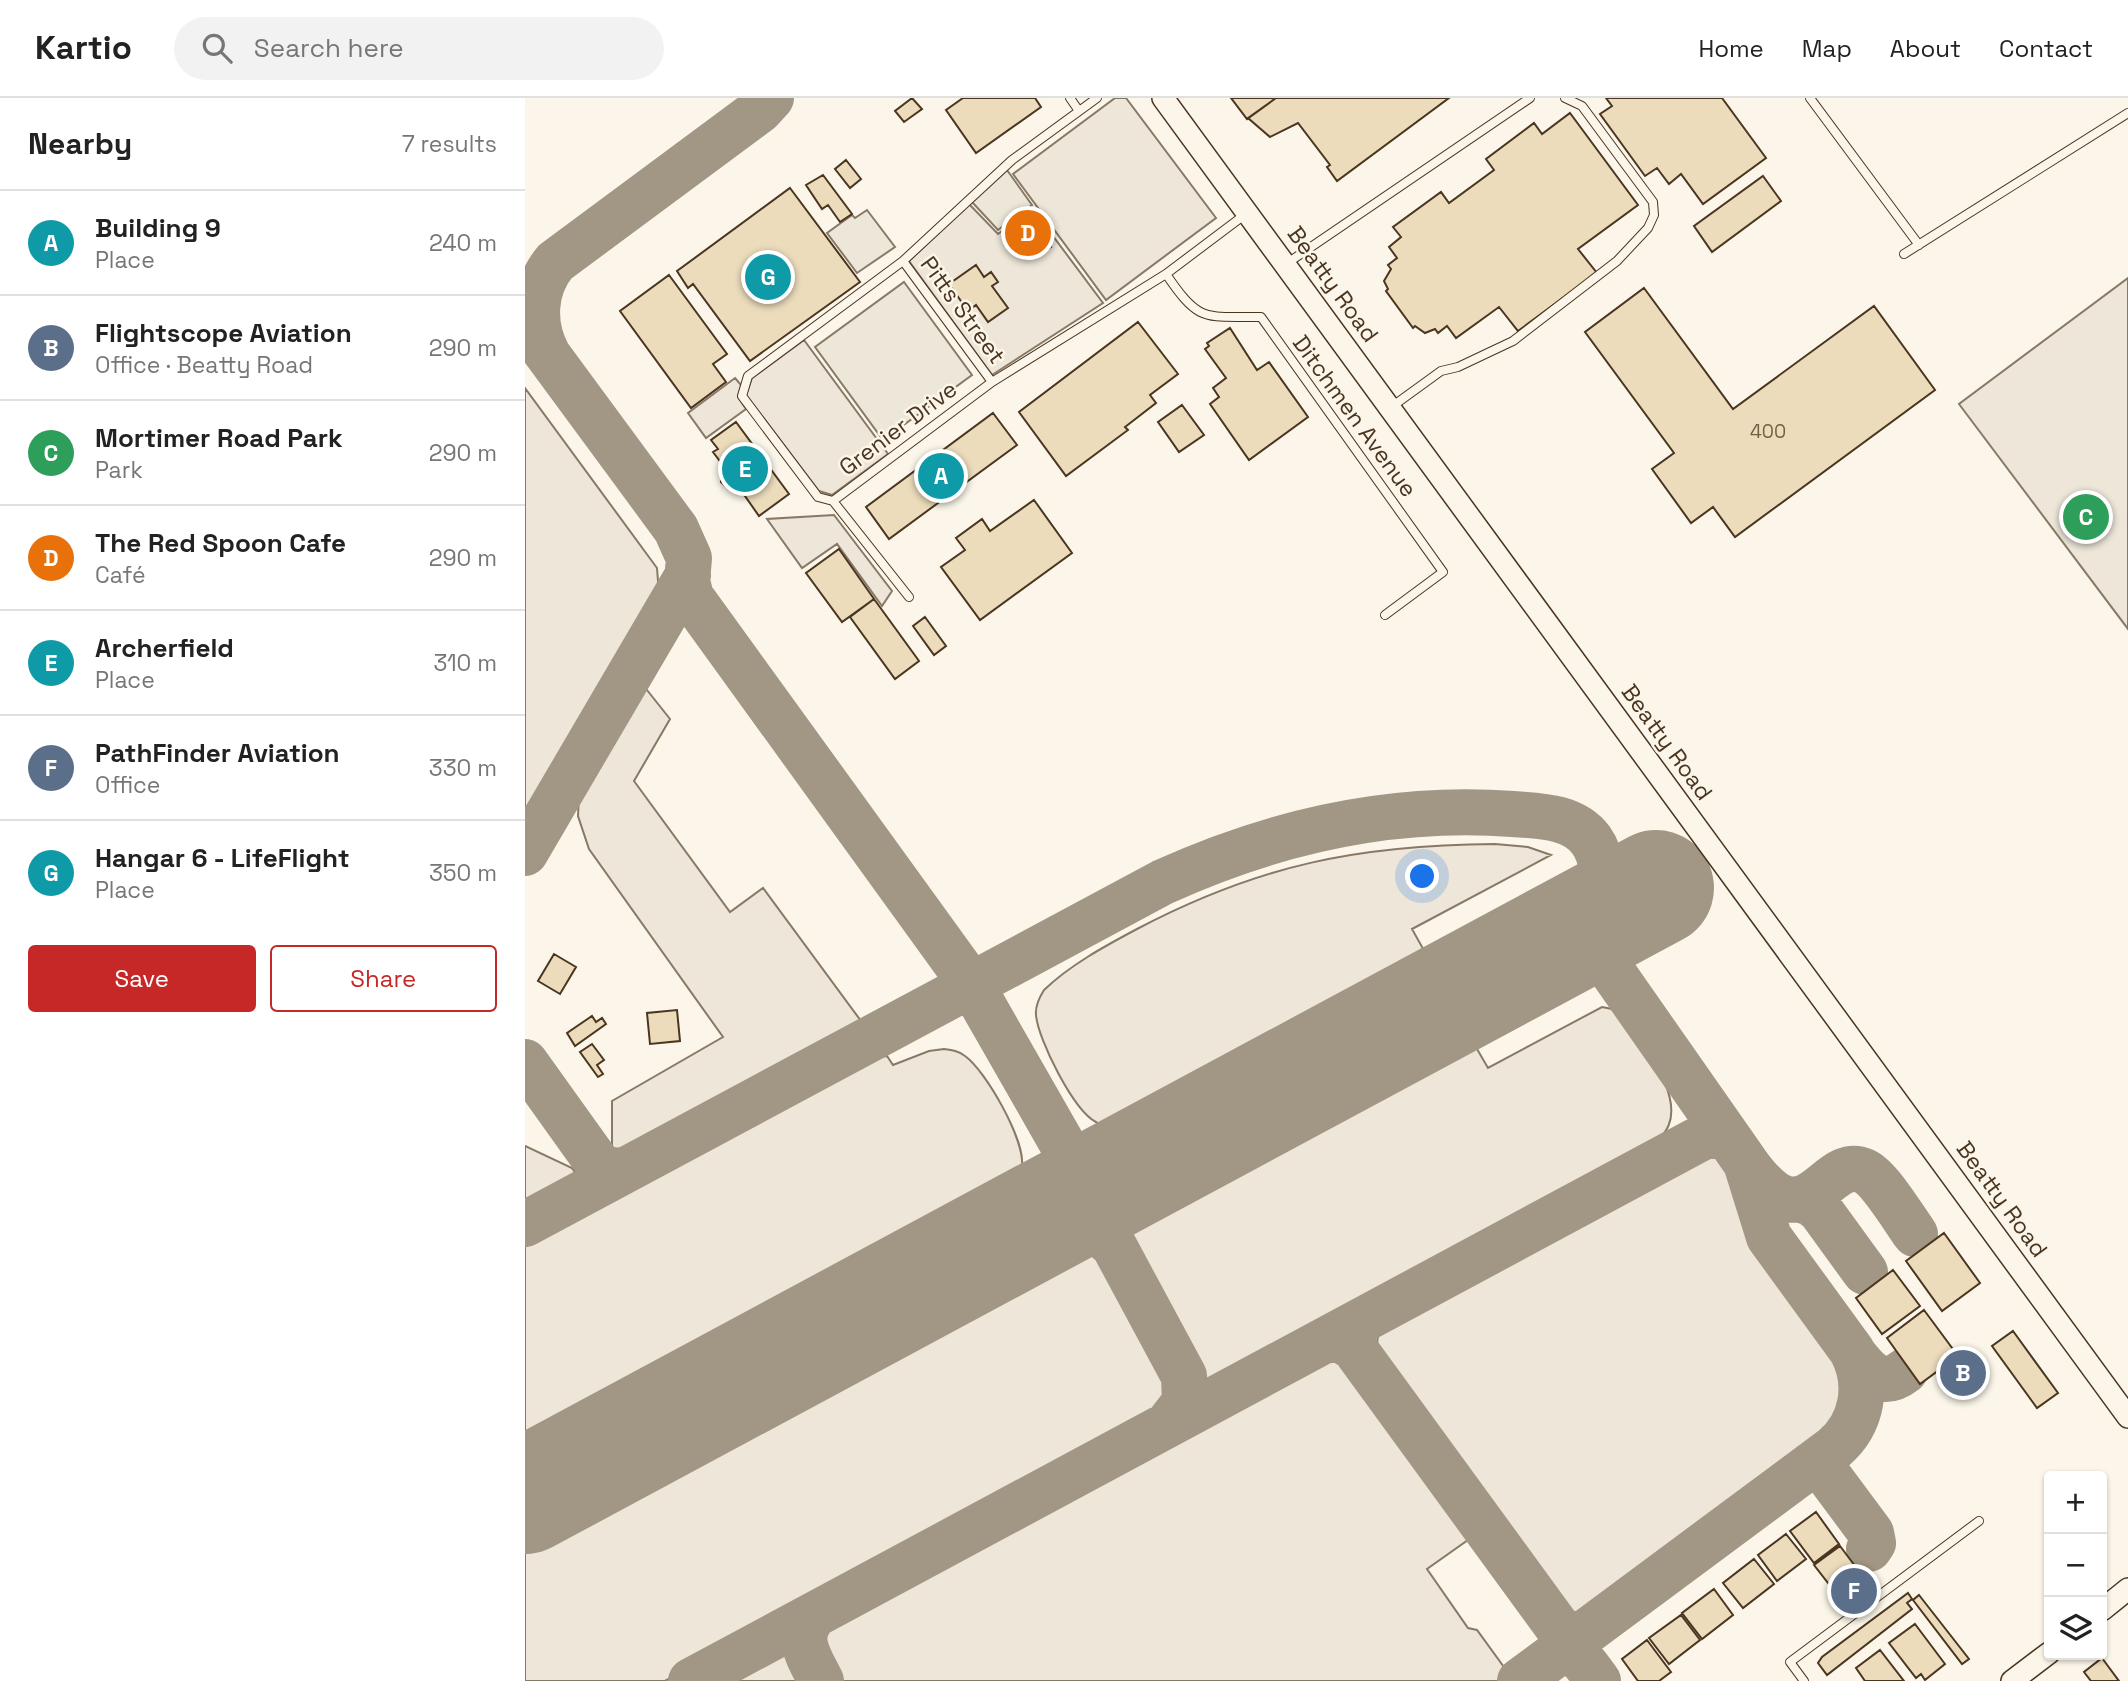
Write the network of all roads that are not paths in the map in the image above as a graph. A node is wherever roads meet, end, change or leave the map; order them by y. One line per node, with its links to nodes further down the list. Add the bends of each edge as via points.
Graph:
1 (1070, 98): 7 (lane)
2 (1097, 98): 7 (lane, Grenier Drive)
3 (1163, 98): 9 (main road, Beatty Road)
4 (1530, 98): 13 (lane)
5 (1565, 98): 16 (lane, via 1581,106 1653,202 1648,228 1617,261 1513,341 1441,371)
6 (1810, 98): 10 (lane)
7 (1079, 111): 12 (lane, Grenier Drive, via 1012,160)
8 (2128, 113): 10 (lane)
9 (1248, 212): 13 (main road, Beatty Road); 14 (lane, Grenier Drive)
10 (1919, 245): 11 (lane)
11 (1905, 254)
12 (903, 261): 15 (lane, Pitts Street); 17 (lane, Grenier Drive, via 748,376 742,396 818,497)
13 (1286, 264): 16 (main road, Beatty Road)
14 (1166, 274): 15 (lane, Grenier Drive); 19 (lane, Ditchmen Avenue, via 1187,306 1206,316 1261,317 1443,572)
15 (992, 382): 17 (lane, Grenier Drive)
16 (1390, 408): 20 (main road, Beatty Road)
17 (833, 501): 18 (lane)
18 (909, 597)
19 (1385, 615)
20 (2128, 1417)
21 (1979, 1521): 25 (lane, via 1790,1662)
22 (2128, 1589): 23 (main road)
23 (2107, 1606)
24 (2044, 1657): 26 (main road)
25 (1804, 1681)
26 (2012, 1681)

